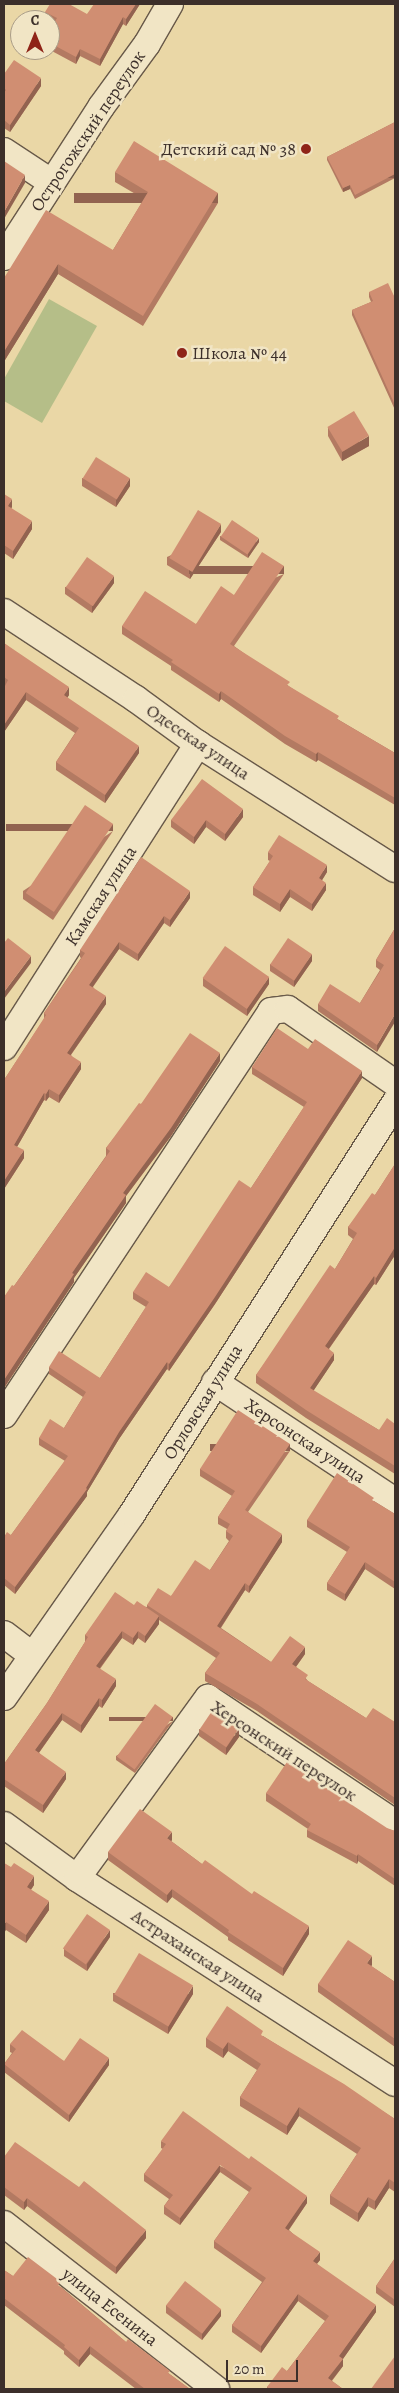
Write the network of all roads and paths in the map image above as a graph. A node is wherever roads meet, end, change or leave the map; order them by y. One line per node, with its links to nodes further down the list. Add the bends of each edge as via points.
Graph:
1 (170, 4): 3 (street, Острогожский переулок, via 147,44)
2 (4, 151): 3 (street)
3 (51, 182): 4 (street, Острогожский переулок)
4 (4, 257)
5 (4, 612): 6 (street, Одесская улица)
6 (198, 744): 7 (street, Одесская улица); 8 (street, Камская улица)
7 (395, 869)
8 (4, 1047)
9 (395, 1083): 12 (street, via 288,1009 270,1011)
10 (395, 1102): 11 (street, Орловская улица)
11 (215, 1382): 13 (street, Херсонская улица); 15 (street, Орловская улица, via 132,1514)
12 (4, 1415)
13 (395, 1501)
14 (4, 1634): 15 (street)
15 (32, 1655): 16 (street, Орловская улица)
16 (4, 1697)
17 (395, 1823): 19 (street, Херсонский переулок, via 208,1698)
18 (4, 1825): 19 (street, Астраханская улица)
19 (77, 1878): 20 (street, Астраханская улица)
20 (395, 2083)
21 (4, 2224): 22 (street, улица Есенина)
22 (216, 2389)

